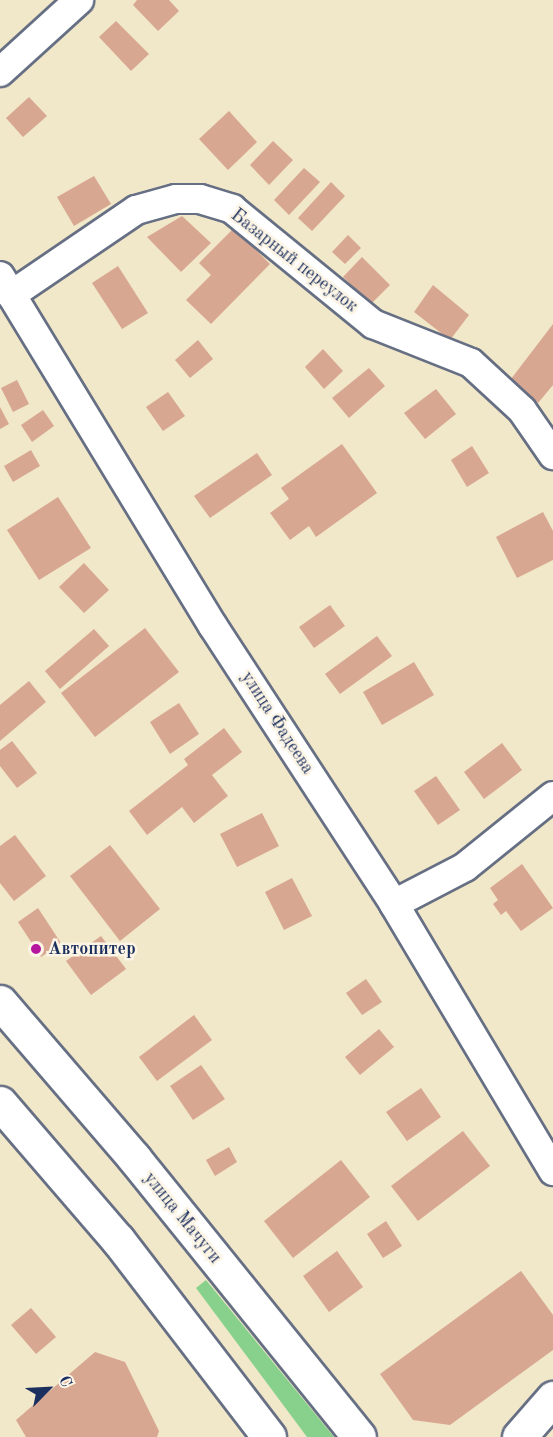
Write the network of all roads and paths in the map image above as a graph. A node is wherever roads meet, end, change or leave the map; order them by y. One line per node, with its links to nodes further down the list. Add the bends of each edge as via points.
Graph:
1 (79, 0): 2 (street)
2 (0, 72)
3 (6, 286): 4 (street, Базарный переулок, via 136,210 176,200 200,199 232,209 374,324 471,363 522,410); 6 (street, улица Фадеева, via 213,626)
4 (553, 455)
5 (553, 796): 6 (street, via 465,867)
6 (394, 904): 9 (street, улица Фадеева)
7 (0, 1002): 12 (main road, улица Мачуги, via 134,1158)
8 (0, 1103): 11 (main road, via 118,1240)
9 (553, 1171)
10 (553, 1398): 13 (main road)
11 (269, 1437)
12 (359, 1437)
13 (519, 1437)

